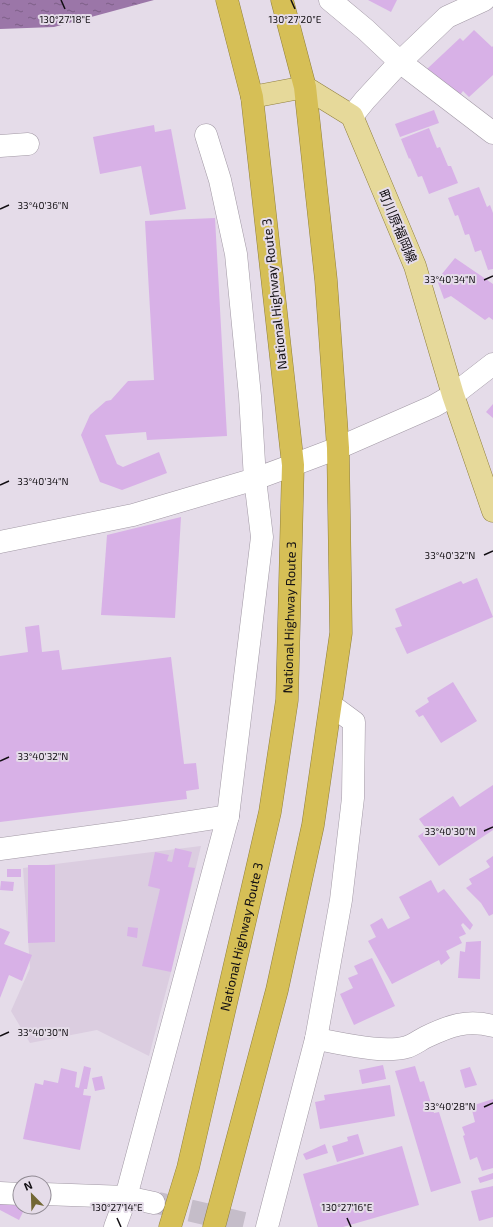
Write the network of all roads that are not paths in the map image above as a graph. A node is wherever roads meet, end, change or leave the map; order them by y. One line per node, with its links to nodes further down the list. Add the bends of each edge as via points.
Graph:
1 (227, 0): 7 (highway, National Highway Route 3)
2 (282, 0): 6 (highway)
3 (330, 0): 5 (street)
4 (484, 0): 5 (street, via 447,17)
5 (400, 62): 8 (street); 9 (street)
6 (305, 87): 7 (main road); 8 (main road); 15 (highway, via 326,280)
7 (252, 97): 16 (highway, National Highway Route 3)
8 (352, 116): 14 (main road, 町川原福岡線, via 415,266)
9 (493, 133)
10 (206, 135): 17 (street, via 220,180 236,254 250,396)
11 (28, 144): 12 (street)
12 (0, 146)
13 (493, 364): 14 (street)
14 (452, 395): 15 (street, via 434,406); 18 (main road, 町川原福岡線)
15 (338, 448): 16 (street); 20 (highway, via 341,633)
16 (293, 465): 17 (street); 32 (highway, National Highway Route 3, via 287,700 270,812 188,1168)
17 (255, 479): 19 (street, via 132,515); 21 (street, via 262,537)
18 (493, 511)
19 (0, 542)
20 (331, 705): 24 (street, via 354,722 353,798 341,900); 33 (highway, via 313,825 277,990)
21 (228, 816): 22 (street); 28 (street)
22 (0, 849)
23 (493, 1026): 24 (street, via 463,1023 447,1027 407,1047 385,1050)
24 (316, 1039): 30 (street)
25 (0, 1193): 26 (street)
26 (12, 1194)
27 (52, 1194): 28 (street)
28 (126, 1197): 29 (street); 31 (street)
29 (154, 1203)
30 (260, 1226)
31 (115, 1227)
32 (170, 1227)
33 (214, 1227)

